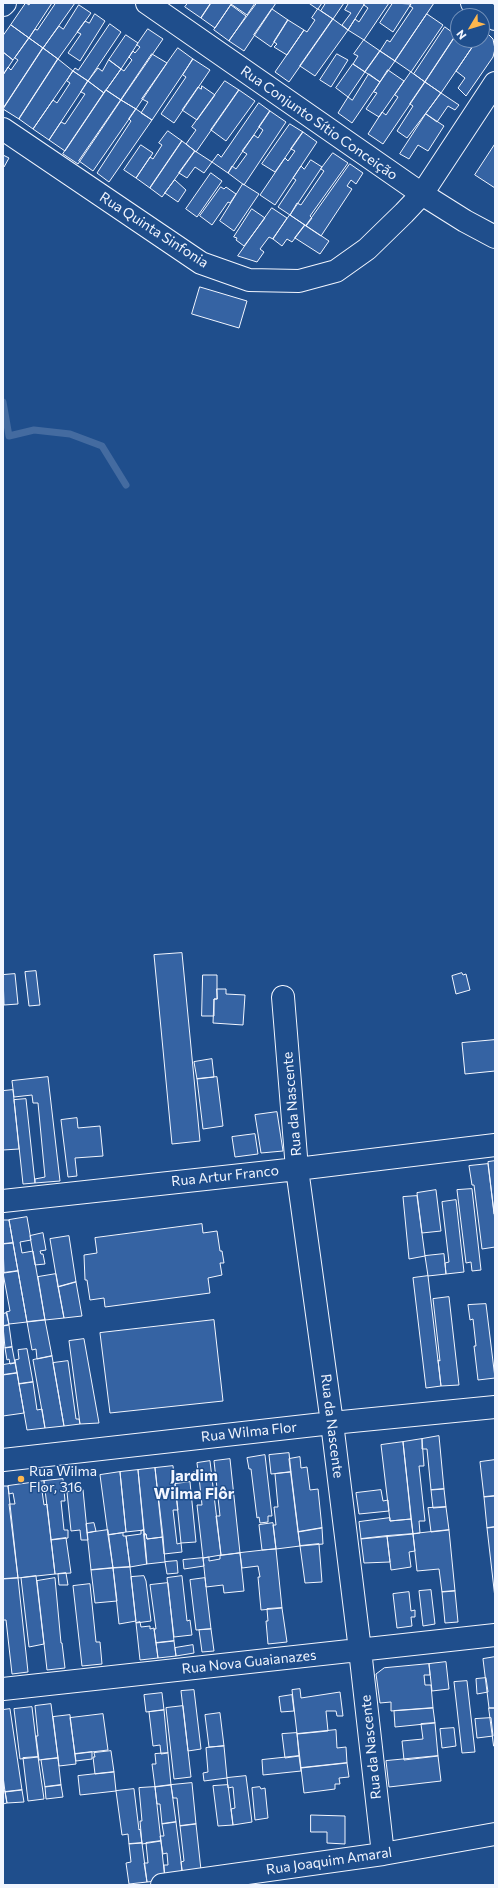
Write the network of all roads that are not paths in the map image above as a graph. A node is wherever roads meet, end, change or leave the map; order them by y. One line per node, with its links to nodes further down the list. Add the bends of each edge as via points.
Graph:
1 (147, 3): 6 (street, Rua Conjunto Sítio Conceição)
2 (472, 3): 3 (street)
3 (495, 19)
4 (495, 83): 6 (street, Rua Quinta Sinfonia)
5 (3, 130): 6 (street, Rua Quinta Sinfonia, via 201,263 249,280 299,281 336,271 367,249)
6 (422, 194): 7 (street, Rua Conjunto Sítio Conceição)
7 (495, 237)
8 (283, 997): 10 (street, Rua da Nascente)
9 (495, 1145): 10 (street, Rua Artur Franco)
10 (297, 1169): 11 (street, Rua Artur Franco); 13 (street, Rua da Nascente)
11 (3, 1201)
12 (495, 1407): 13 (street, Rua Wilma Flor)
13 (332, 1423): 14 (street, Rua Wilma Flor); 16 (street, Rua da Nascente)
14 (3, 1460)
15 (495, 1635): 16 (street, Rua Nova Guaianazes)
16 (360, 1650): 17 (street, Rua Nova Guaianazes); 19 (street, Rua da Nascente)
17 (3, 1689)
18 (495, 1834): 19 (street, Rua Joaquim Amaral)
19 (383, 1854): 20 (street, Rua Joaquim Amaral)
20 (162, 1885)

